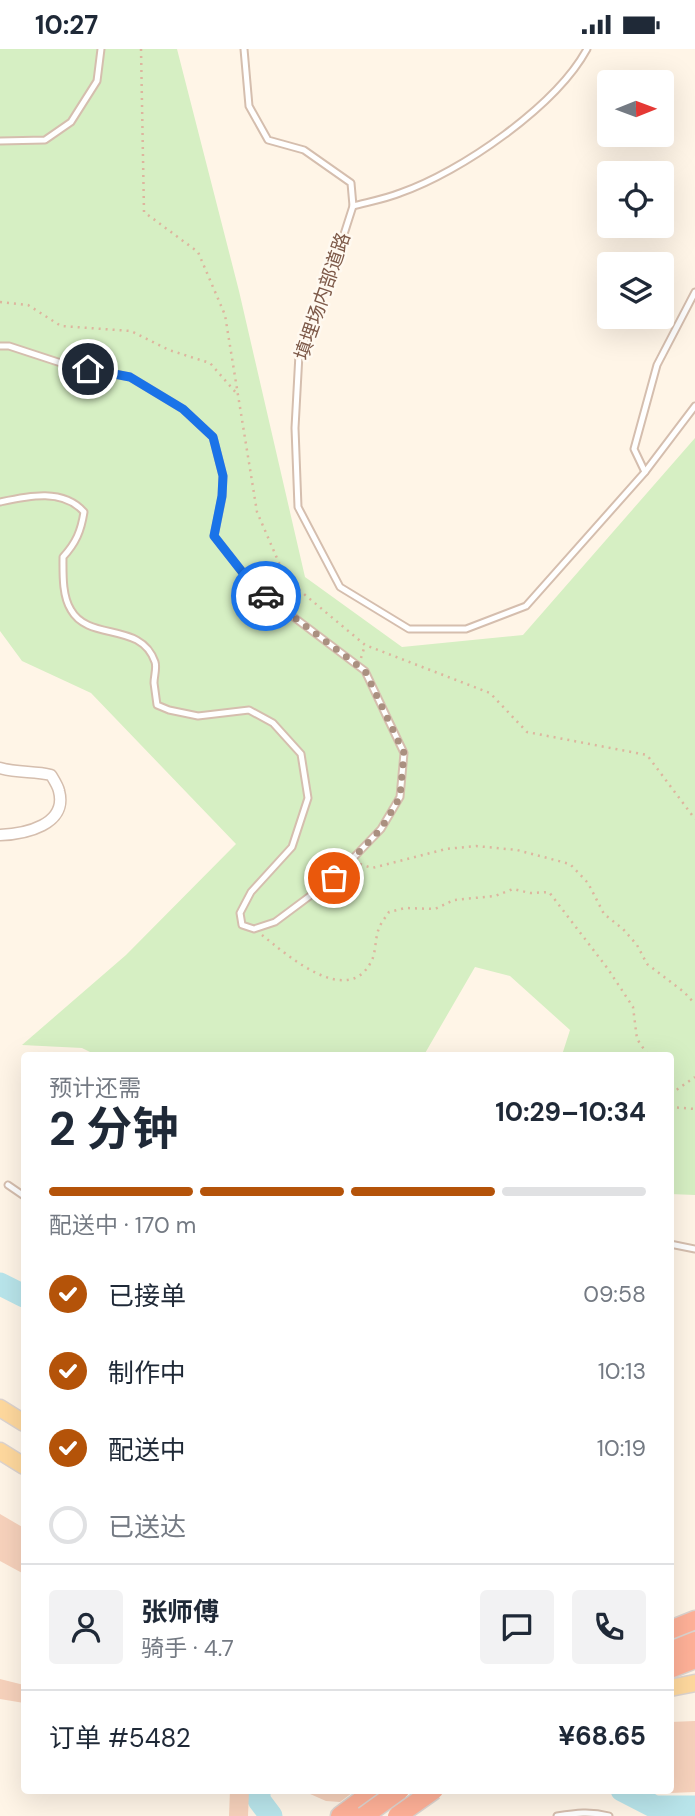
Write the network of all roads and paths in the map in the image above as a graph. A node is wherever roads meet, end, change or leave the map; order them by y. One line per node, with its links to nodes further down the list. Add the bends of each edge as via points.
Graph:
1 (101, 49): 5 (lane, via 97,81 71,122 46,139)
2 (141, 49): 10 (path, via 144,212 198,252 225,315)
3 (244, 49): 6 (lane, via 249,106 268,140 304,150 351,183)
4 (587, 49): 6 (lane, via 579,64 525,120 459,165 401,193)
5 (0, 141)
6 (353, 206): 12 (lane, 填埋场内部道路, via 299,354 295,428 298,506 340,587 409,629 466,629 526,606)
7 (695, 292): 12 (lane, via 657,365 634,449)
8 (0, 302): 10 (path, via 28,305 61,326 131,331 210,363)
9 (0, 346): 15 (lane, via 130,377 183,409 213,437 223,476 214,536 254,587)
10 (238, 395): 14 (path, via 257,512 286,579)
11 (695, 406): 12 (lane, 填埋场内部道路)
12 (645, 472)
13 (0, 502): 20 (lane, via 53,496 74,501 84,512 75,544 63,557 63,582 71,611 85,624 122,633 145,646 155,663 157,705 198,716 249,710 273,723 301,754 308,798 292,847 251,892 240,913 242,925)
14 (365, 645): 15 (path); 17 (path, via 490,692 527,732 648,755)
15 (359, 666): 19 (lane, via 404,753 400,797 381,829)
16 (0, 768): 18 (street, via 51,775 60,792 58,811 45,825)
17 (695, 819)
18 (0, 835)
19 (350, 861): 20 (lane, via 275,922); 21 (path, via 372,868 476,846 517,850 570,864 588,883 604,914 637,945 647,964)
20 (254, 929): 22 (path, via 309,969 338,982 358,978 371,962 388,912 435,909 454,899 495,896 513,889 549,892 633,1007 637,1039)
21 (695, 1004)
22 (646, 1052)
23 (695, 1077): 24 (path)
24 (674, 1092)
25 (674, 1107): 26 (path)
26 (695, 1109)
27 (8, 1185): 28 (lane)
28 (21, 1194)
29 (674, 1245): 30 (lane)
30 (695, 1248)
31 (1, 1412): 32 (main road)
32 (21, 1422)
33 (0, 1451): 34 (main road)
34 (21, 1464)
35 (695, 1610): 36 (highway)
36 (674, 1618)
37 (695, 1620): 38 (highway)
38 (674, 1628)
39 (695, 1641): 41 (highway)
40 (695, 1646): 42 (main road)
41 (674, 1650)
42 (674, 1651)
43 (695, 1659): 44 (highway)
44 (674, 1667)
45 (695, 1683): 46 (main road)
46 (674, 1687)
47 (370, 1794): 51 (highway)
48 (427, 1794): 50 (highway, bridge)
49 (431, 1794): 50 (highway, bridge)
50 (402, 1808): 52 (highway, bridge)
51 (340, 1816)
52 (364, 1816)
53 (557, 1816): 54 (lane, via 595,1812)
54 (609, 1816)

